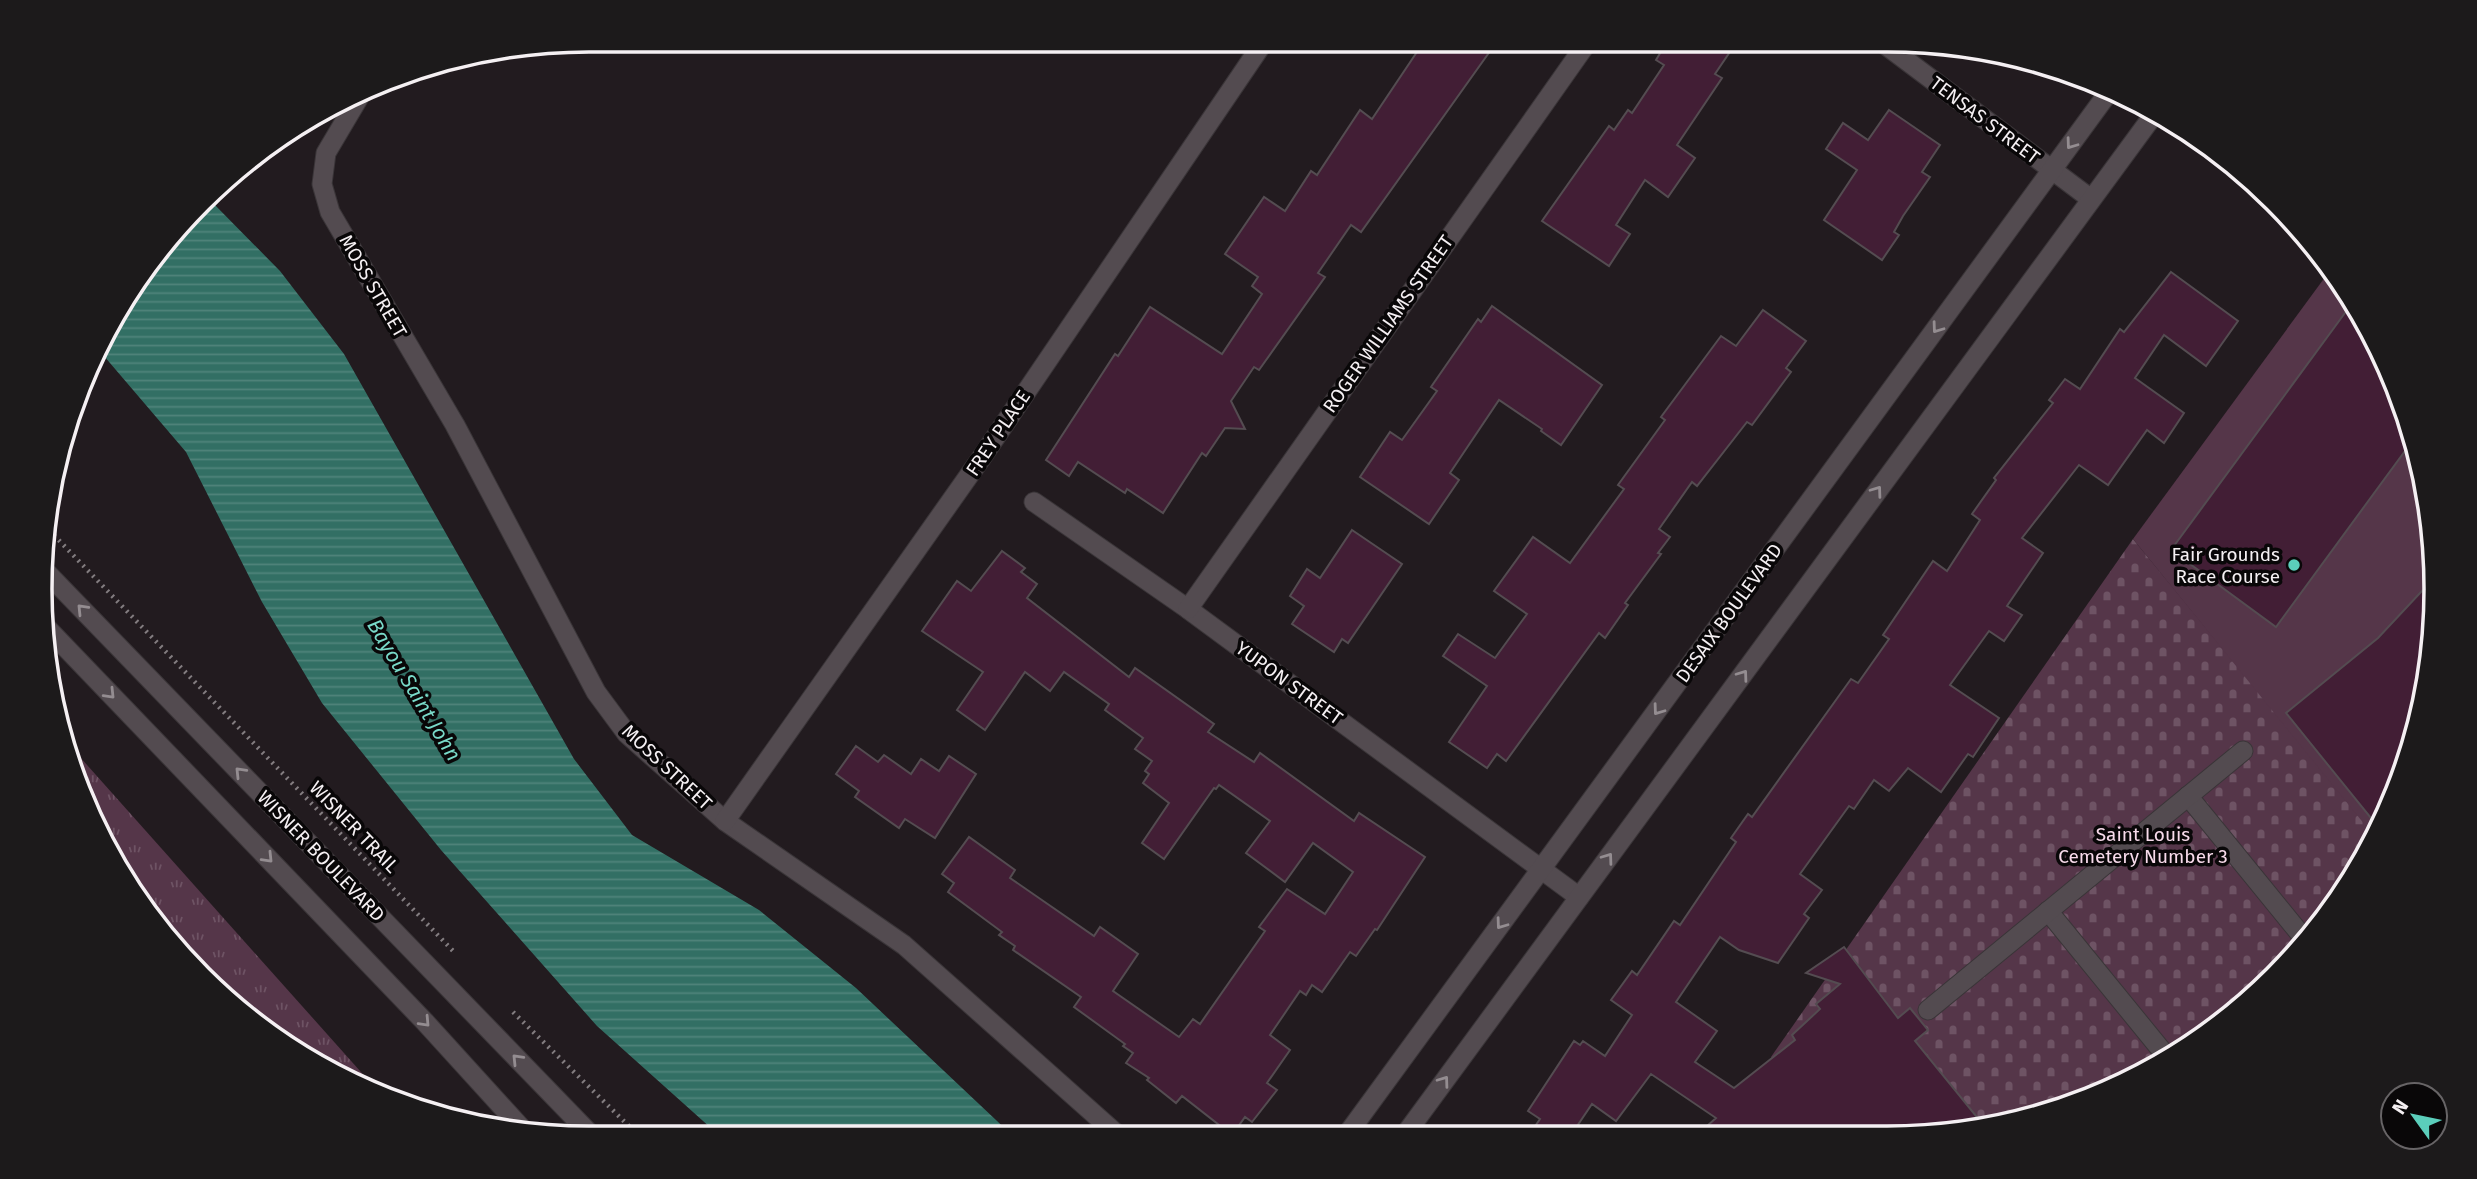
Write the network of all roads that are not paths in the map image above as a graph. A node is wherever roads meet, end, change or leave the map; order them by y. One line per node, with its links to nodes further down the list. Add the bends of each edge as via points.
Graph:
1 (1257, 52): 15 (street, FREY PLACE, via 982,457)
2 (1581, 52): 11 (street, ROGER WILLIAMS STREET)
3 (1896, 52): 7 (street, TENSAS STREET)
4 (2104, 98): 7 (street, DESAIX BOULEVARD, one-way to 7)
5 (353, 108): 15 (street, MOSS STREET, via 326,153 323,184 330,212 454,425 596,692 627,734)
6 (2149, 121): 8 (street)
7 (2052, 170): 8 (street, TENSAS STREET); 16 (street, DESAIX BOULEVARD, one-way to 16)
8 (2091, 199): 17 (street, one-way to 8)
9 (1034, 502): 11 (street, YUPON STREET)
10 (53, 579): 23 (street, WISNER BOULEVARD, one-way to 10)
11 (1188, 608): 16 (street, YUPON STREET)
12 (55, 636): 22 (street, WISNER BOULEVARD, one-way to 22)
13 (2242, 751): 14 (street)
14 (2188, 796): 18 (street); 19 (street)
15 (724, 821): 24 (street, MOSS STREET, via 904,944)
16 (1541, 869): 17 (street, YUPON STREET); 25 (street, DESAIX BOULEVARD, one-way to 25)
17 (1579, 898): 26 (street, one-way to 17)
18 (2048, 911): 20 (street); 21 (street)
19 (2300, 933)
20 (1928, 1010)
21 (2162, 1051)
22 (515, 1121)
23 (582, 1126)
24 (1108, 1126)
25 (1353, 1126)
26 (1411, 1126)

